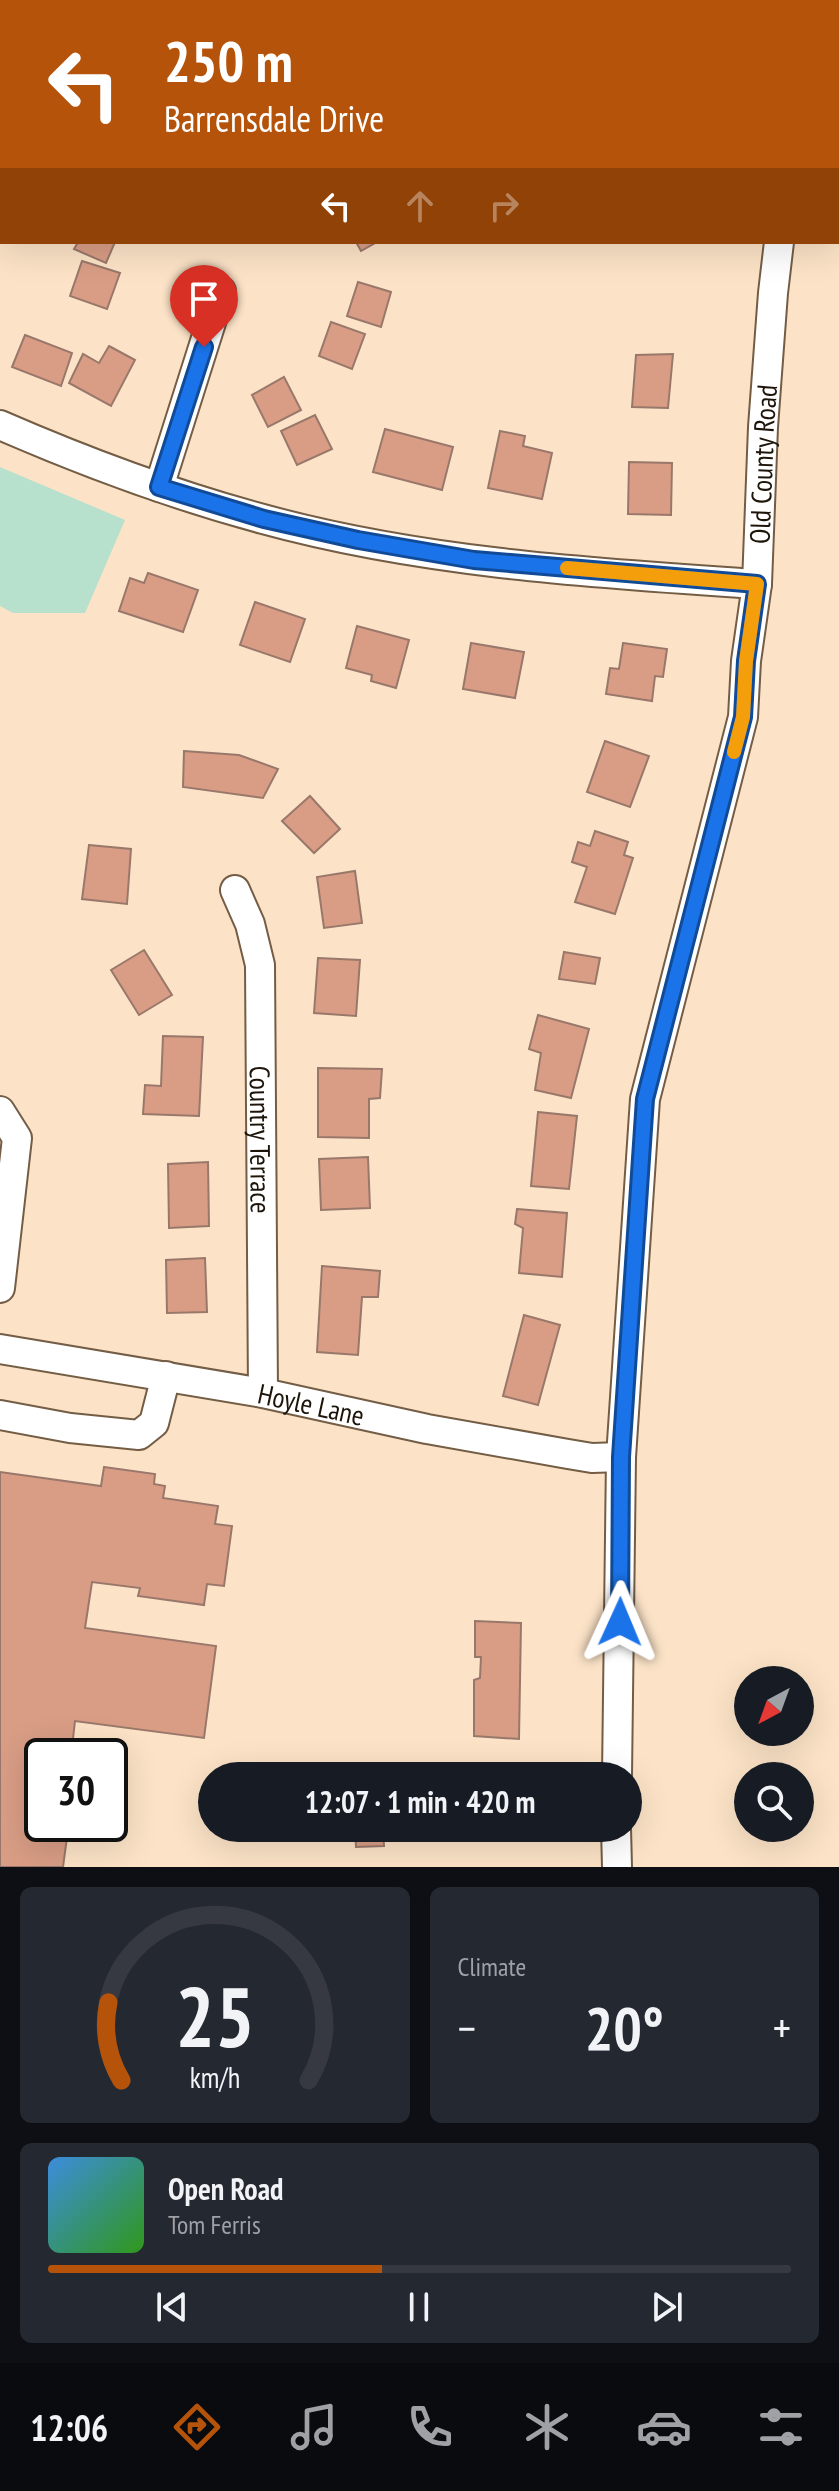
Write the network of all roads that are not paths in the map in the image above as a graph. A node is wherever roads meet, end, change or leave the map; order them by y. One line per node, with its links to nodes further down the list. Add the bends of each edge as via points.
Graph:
1 (779, 244): 5 (street, Old County Road, via 763,427)
2 (221, 291): 4 (street)
3 (0, 425): 4 (street)
4 (159, 487): 5 (street, via 264,519 474,560)
5 (757, 584): 13 (street, Old County Road, via 743,717 645,1099)
6 (235, 890): 11 (street, Country Terrace, via 260,965)
7 (0, 1111): 8 (street, via 17,1138)
8 (0, 1288)
9 (0, 1349): 10 (street, Hoyle Lane)
10 (166, 1376): 11 (street, Hoyle Lane); 12 (street, via 154,1423 139,1435)
11 (263, 1393): 13 (street, Hoyle Lane, via 427,1429 592,1458)
12 (0, 1415)
13 (621, 1457): 14 (street, Old County Road)
14 (617, 1762)
15 (616, 1842): 16 (street)
16 (617, 1867)

